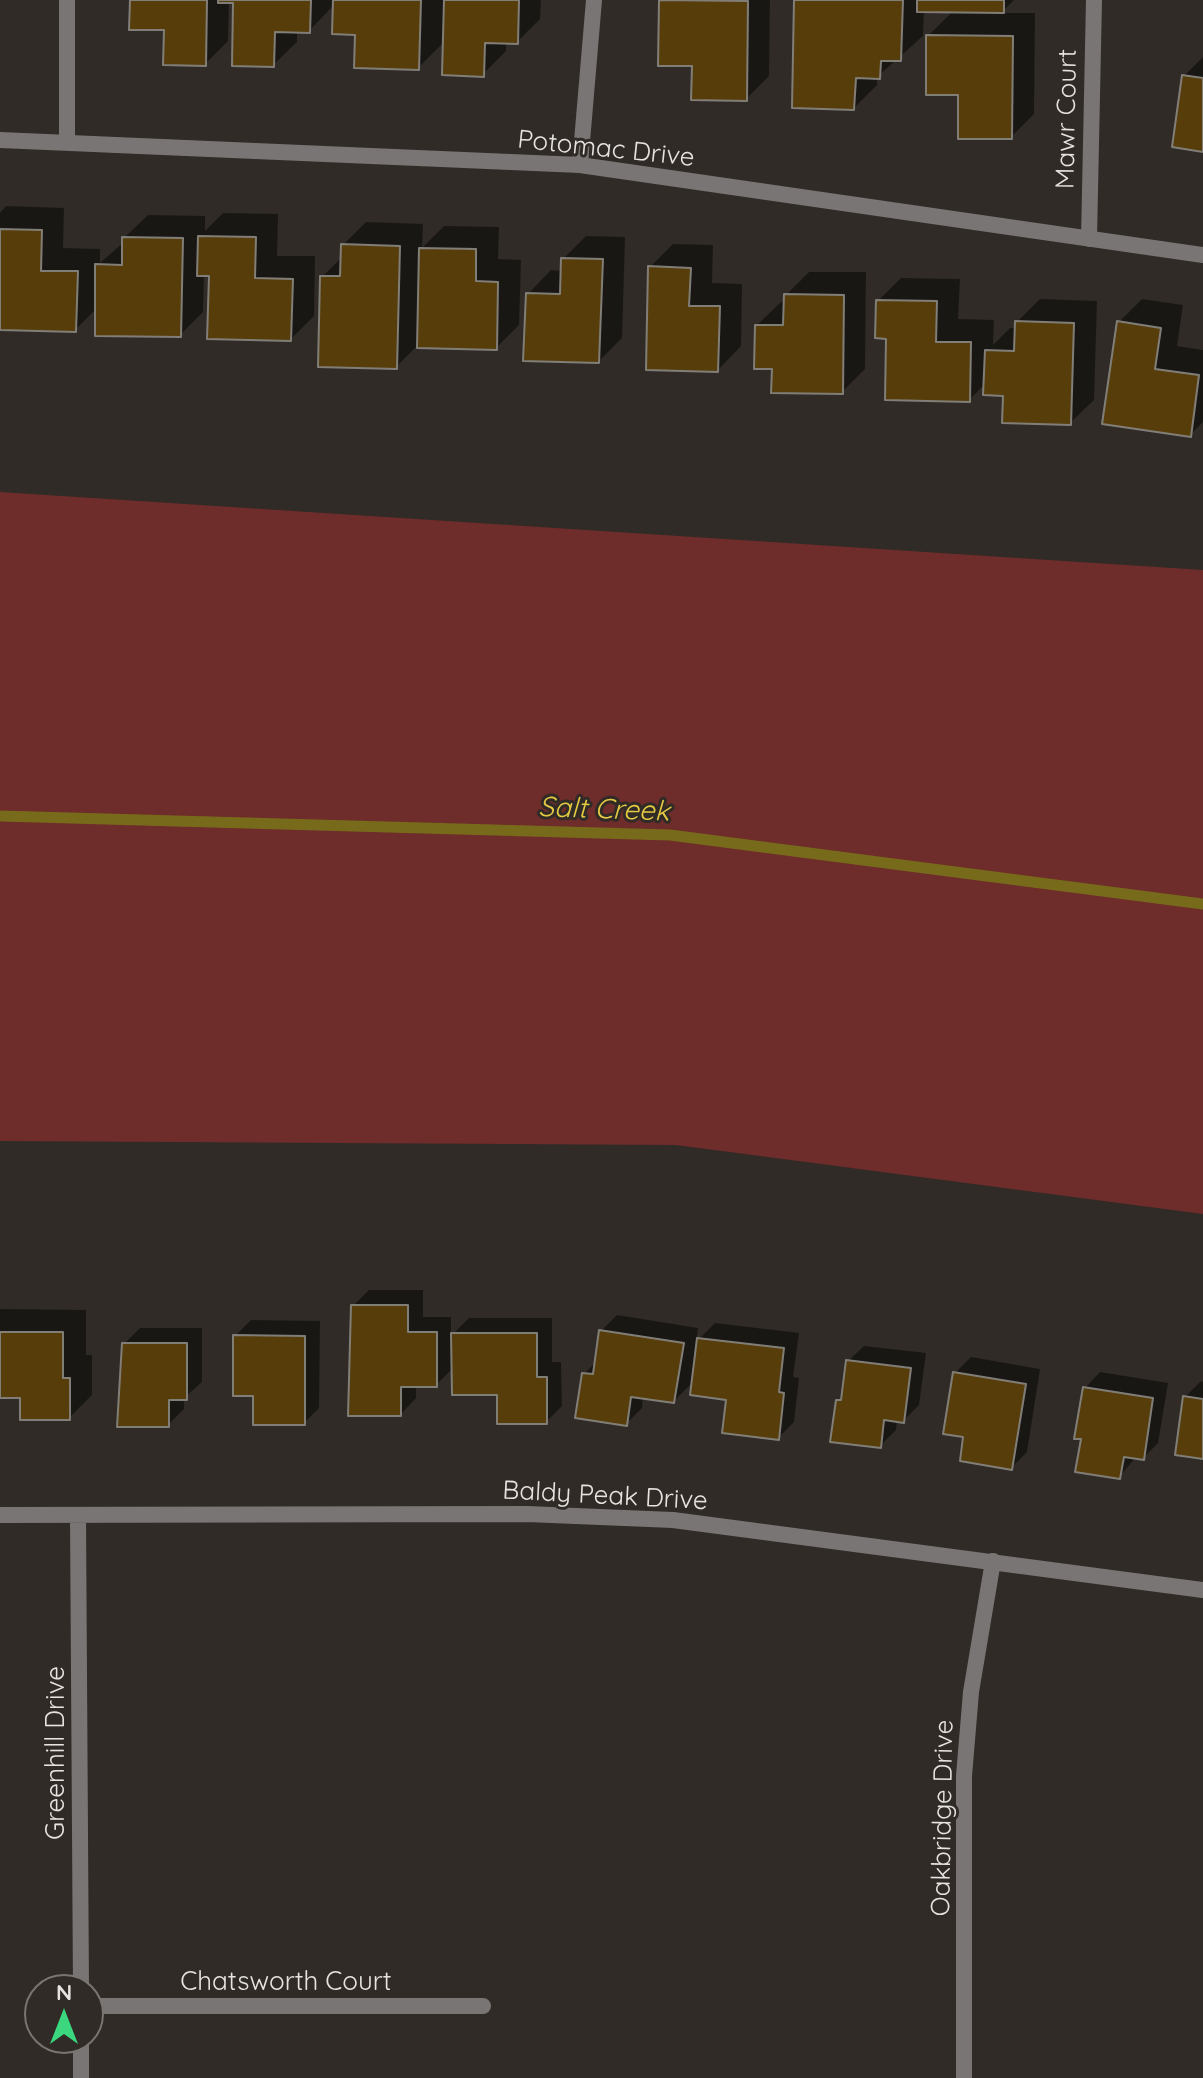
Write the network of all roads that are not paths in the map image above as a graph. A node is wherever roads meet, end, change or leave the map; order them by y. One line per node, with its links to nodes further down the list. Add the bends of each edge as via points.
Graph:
1 (67, 0): 5 (street)
2 (594, 0): 6 (street)
3 (1094, 0): 7 (street, Mawr Court)
4 (0, 140): 5 (street, Potomac Drive)
5 (67, 140): 6 (street, Potomac Drive)
6 (580, 165): 7 (street, Potomac Drive)
7 (1089, 239): 8 (street, Potomac Drive)
8 (1203, 255)
9 (0, 1515): 10 (street, Baldy Peak Drive)
10 (78, 1516): 11 (street, Baldy Peak Drive, via 599,1516 747,1528); 13 (street, Greenhill Drive)
11 (993, 1561): 12 (street, Baldy Peak Drive); 18 (street, Oakbridge Drive, via 971,1692 964,1776)
12 (1203, 1590)
13 (81, 1974)
14 (104, 2006): 15 (street, Chatsworth Court)
15 (483, 2006)
16 (81, 2054): 17 (street)
17 (81, 2078)
18 (964, 2078)

